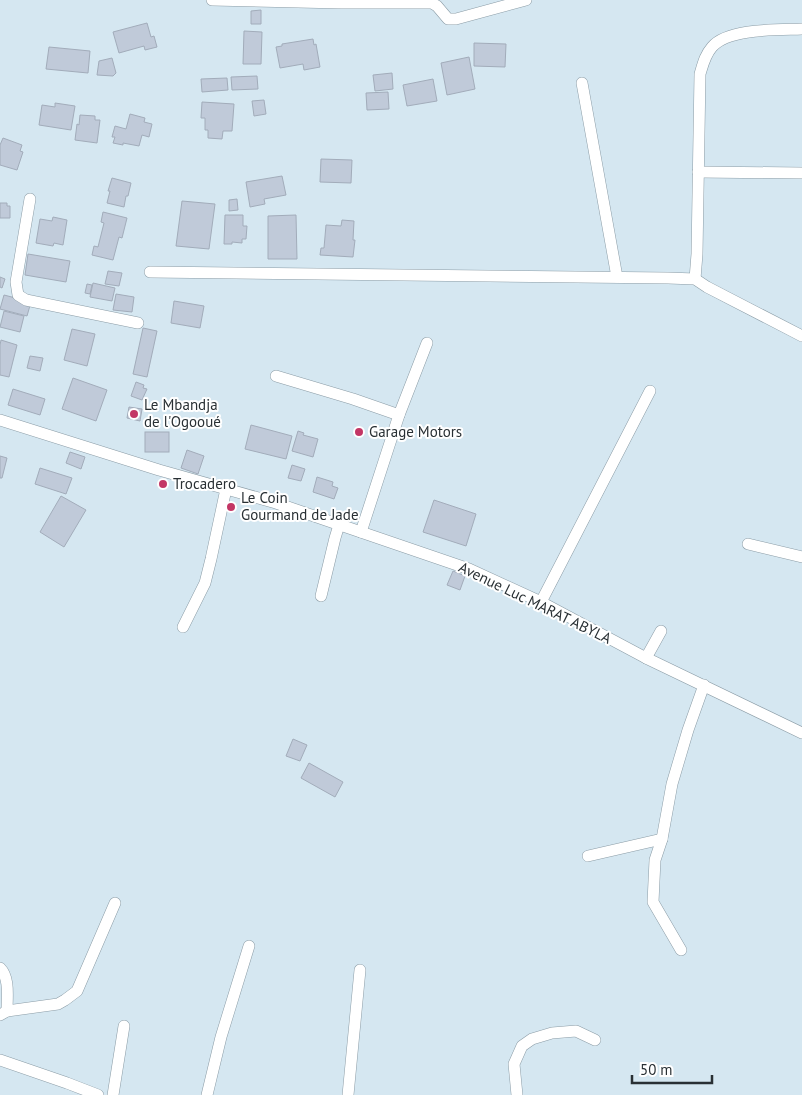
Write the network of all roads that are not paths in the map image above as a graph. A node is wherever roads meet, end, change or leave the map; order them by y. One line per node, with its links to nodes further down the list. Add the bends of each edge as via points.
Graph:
1 (212, 0): 2 (street, via 432,2 448,18 456,19)
2 (526, 0)
3 (802, 29): 5 (street, via 740,33 714,45 704,58 700,74)
4 (582, 83): 9 (street)
5 (698, 172): 6 (street); 10 (street)
6 (802, 173)
7 (30, 199): 11 (street, via 16,282 18,294 26,300)
8 (150, 272): 9 (street)
9 (617, 276): 10 (street)
10 (695, 279): 12 (street)
11 (138, 323)
12 (802, 336)
13 (427, 343): 16 (street)
14 (276, 376): 16 (street)
15 (650, 391): 24 (street)
16 (399, 415): 20 (street)
17 (0, 420): 18 (street, Avenue Luc MARAT ABYLA)
18 (226, 489): 19 (street, Avenue Luc MARAT ABYLA); 25 (street, via 205,583)
19 (340, 525): 20 (street, Avenue Luc MARAT ABYLA); 23 (street)
20 (361, 532): 24 (street, Avenue Luc MARAT ABYLA, via 468,569)
21 (748, 544): 22 (street)
22 (802, 557)
23 (321, 596)
24 (541, 602): 27 (street, Avenue Luc MARAT ABYLA)
25 (183, 626)
26 (661, 631): 27 (street)
27 (646, 658): 28 (street, Avenue Luc MARAT ABYLA)
28 (704, 685): 29 (street, Avenue Luc MARAT ABYLA); 30 (street, via 672,784)
29 (802, 733)
30 (662, 839): 31 (street); 34 (street, via 655,860 653,902)
31 (588, 856)
32 (115, 903): 37 (street, via 77,991 58,1004)
33 (249, 946): 43 (street, via 221,1038)
34 (681, 950)
35 (0, 968): 37 (street, via 6,981)
36 (360, 970): 44 (street)
37 (4, 1013)
38 (124, 1026): 42 (street)
39 (595, 1040): 45 (street, via 576,1031 552,1033 522,1046 514,1064)
40 (0, 1060): 41 (street)
41 (98, 1095)
42 (113, 1095)
43 (208, 1095)
44 (348, 1095)
45 (517, 1095)

